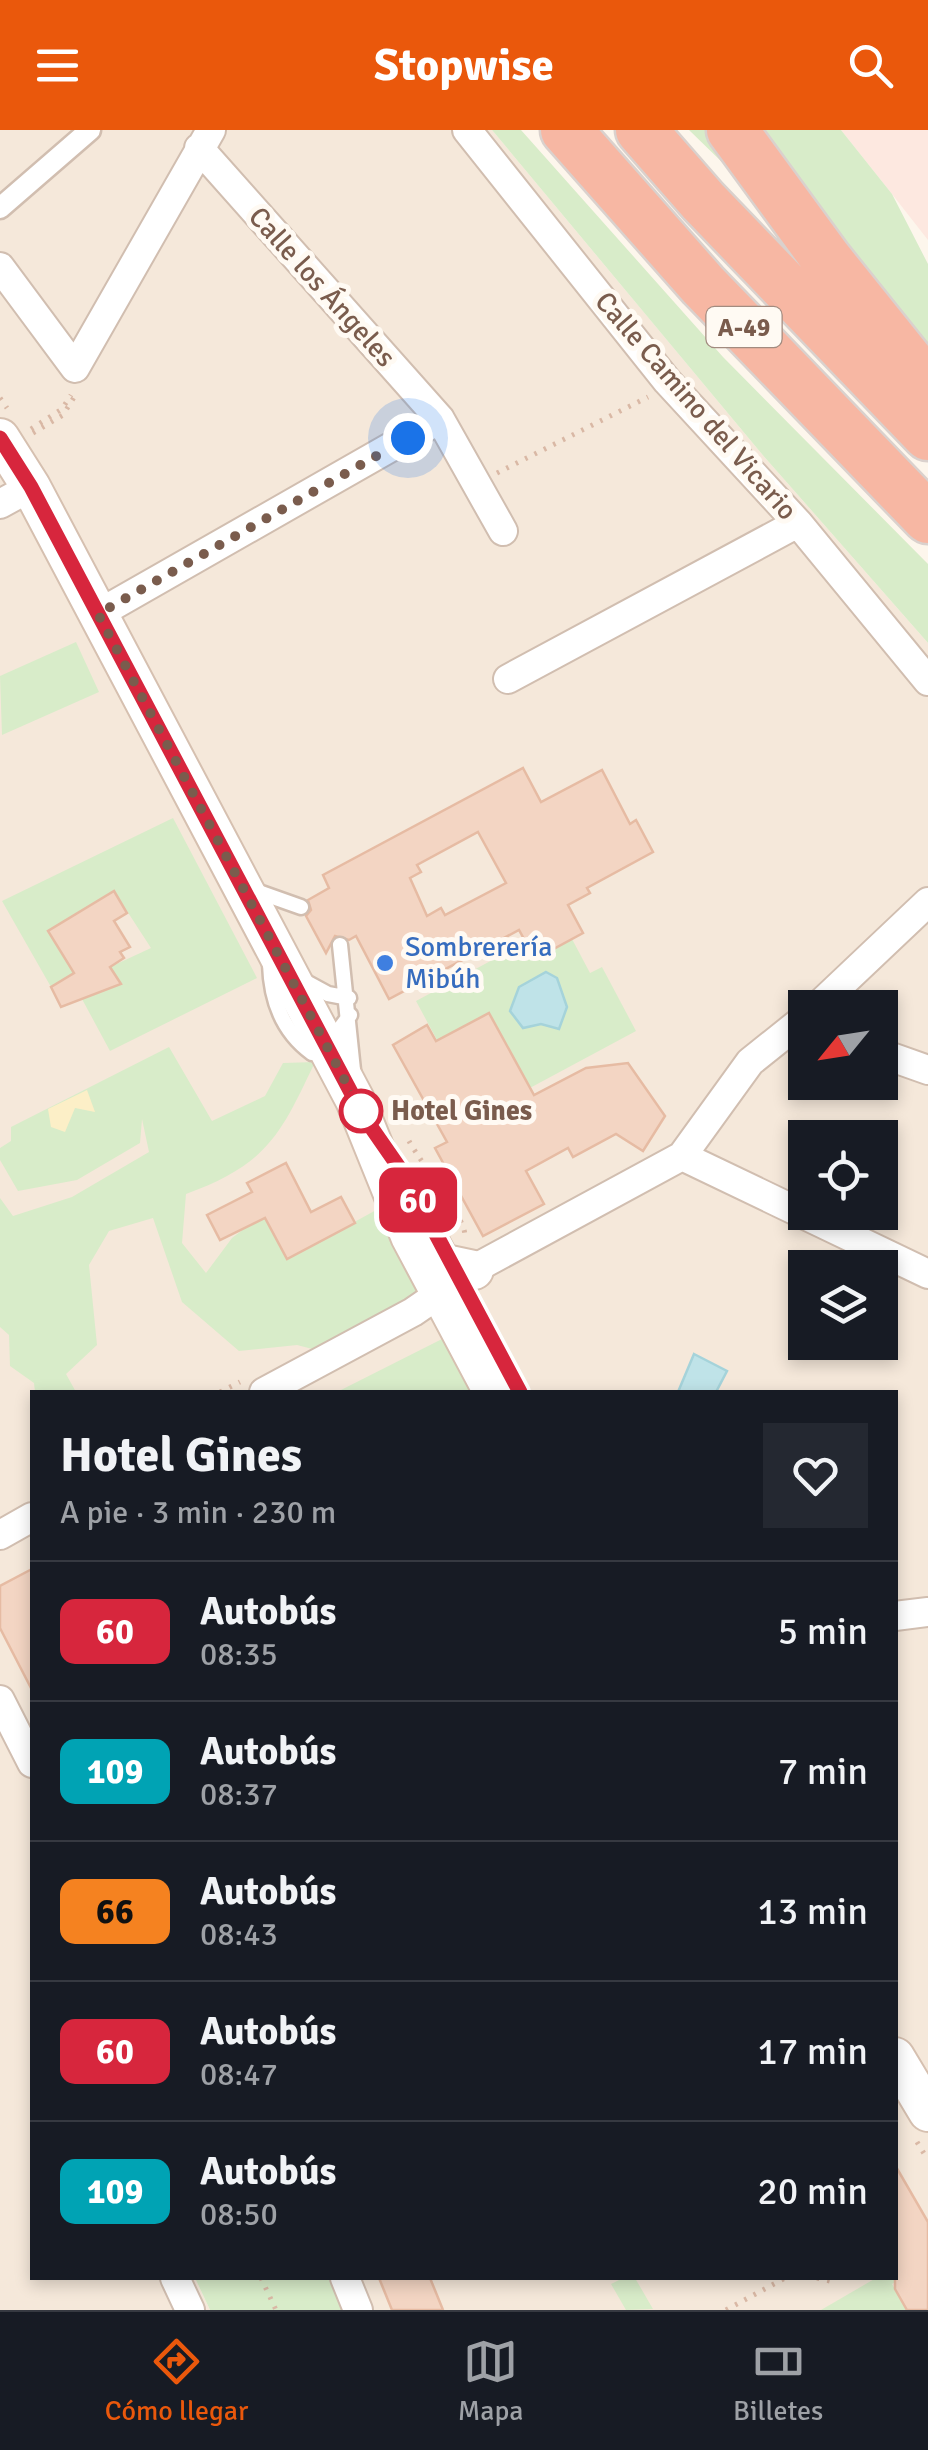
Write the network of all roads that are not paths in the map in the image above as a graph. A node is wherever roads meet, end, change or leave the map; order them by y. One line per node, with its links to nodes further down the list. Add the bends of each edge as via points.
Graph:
1 (90, 130): 7 (street)
2 (467, 130): 15 (street, Calle Camino del Vicario, via 672,386)
3 (566, 130): 14 (highway, A-49, via 703,285)
4 (641, 130): 11 (highway, A-49)
5 (732, 130): 9 (highway)
6 (205, 139): 8 (street, via 75,368); 10 (street, Calle los Ángeles)
7 (0, 208)
8 (0, 267)
9 (928, 386)
10 (440, 419): 16 (street, Calle los Ángeles); 17 (street)
11 (928, 435)
12 (4, 444): 13 (main road)
13 (15, 496): 17 (main road)
14 (928, 518)
15 (798, 523): 18 (street); 19 (street, Calle Camino del Vicario)
16 (504, 531)
17 (98, 614): 20 (main road)
18 (508, 679)
19 (928, 681)
20 (242, 887): 22 (lane); 24 (main road)
21 (928, 902): 25 (street)
22 (301, 908)
23 (340, 945): 26 (lane)
24 (277, 953): 26 (lane, via 328,994); 29 (main road)
25 (837, 990)
26 (349, 998): 27 (lane)
27 (350, 1015): 29 (lane); 32 (lane)
28 (788, 1034): 33 (street, via 750,1062)
29 (327, 1046): 32 (main road)
30 (898, 1059): 31 (street)
31 (928, 1070)
32 (360, 1108): 35 (main road, via 405,1176); 35 (main road, via 410,1236)
33 (682, 1156): 34 (street); 35 (street)
34 (928, 1274)
35 (450, 1287): 36 (street); 37 (main road); 38 (main road); 39 (main road)
36 (268, 1390)
37 (492, 1390)
38 (506, 1390)
39 (519, 1390)
40 (30, 1518): 41 (street)
41 (0, 1535)
42 (928, 1612): 43 (street)
43 (898, 1616)
44 (0, 1700): 45 (street)
45 (30, 1759)
46 (898, 2062): 47 (main road)
47 (928, 2112)
48 (176, 2280): 50 (street)
49 (346, 2280): 51 (street)
50 (190, 2310)
51 (358, 2310)

